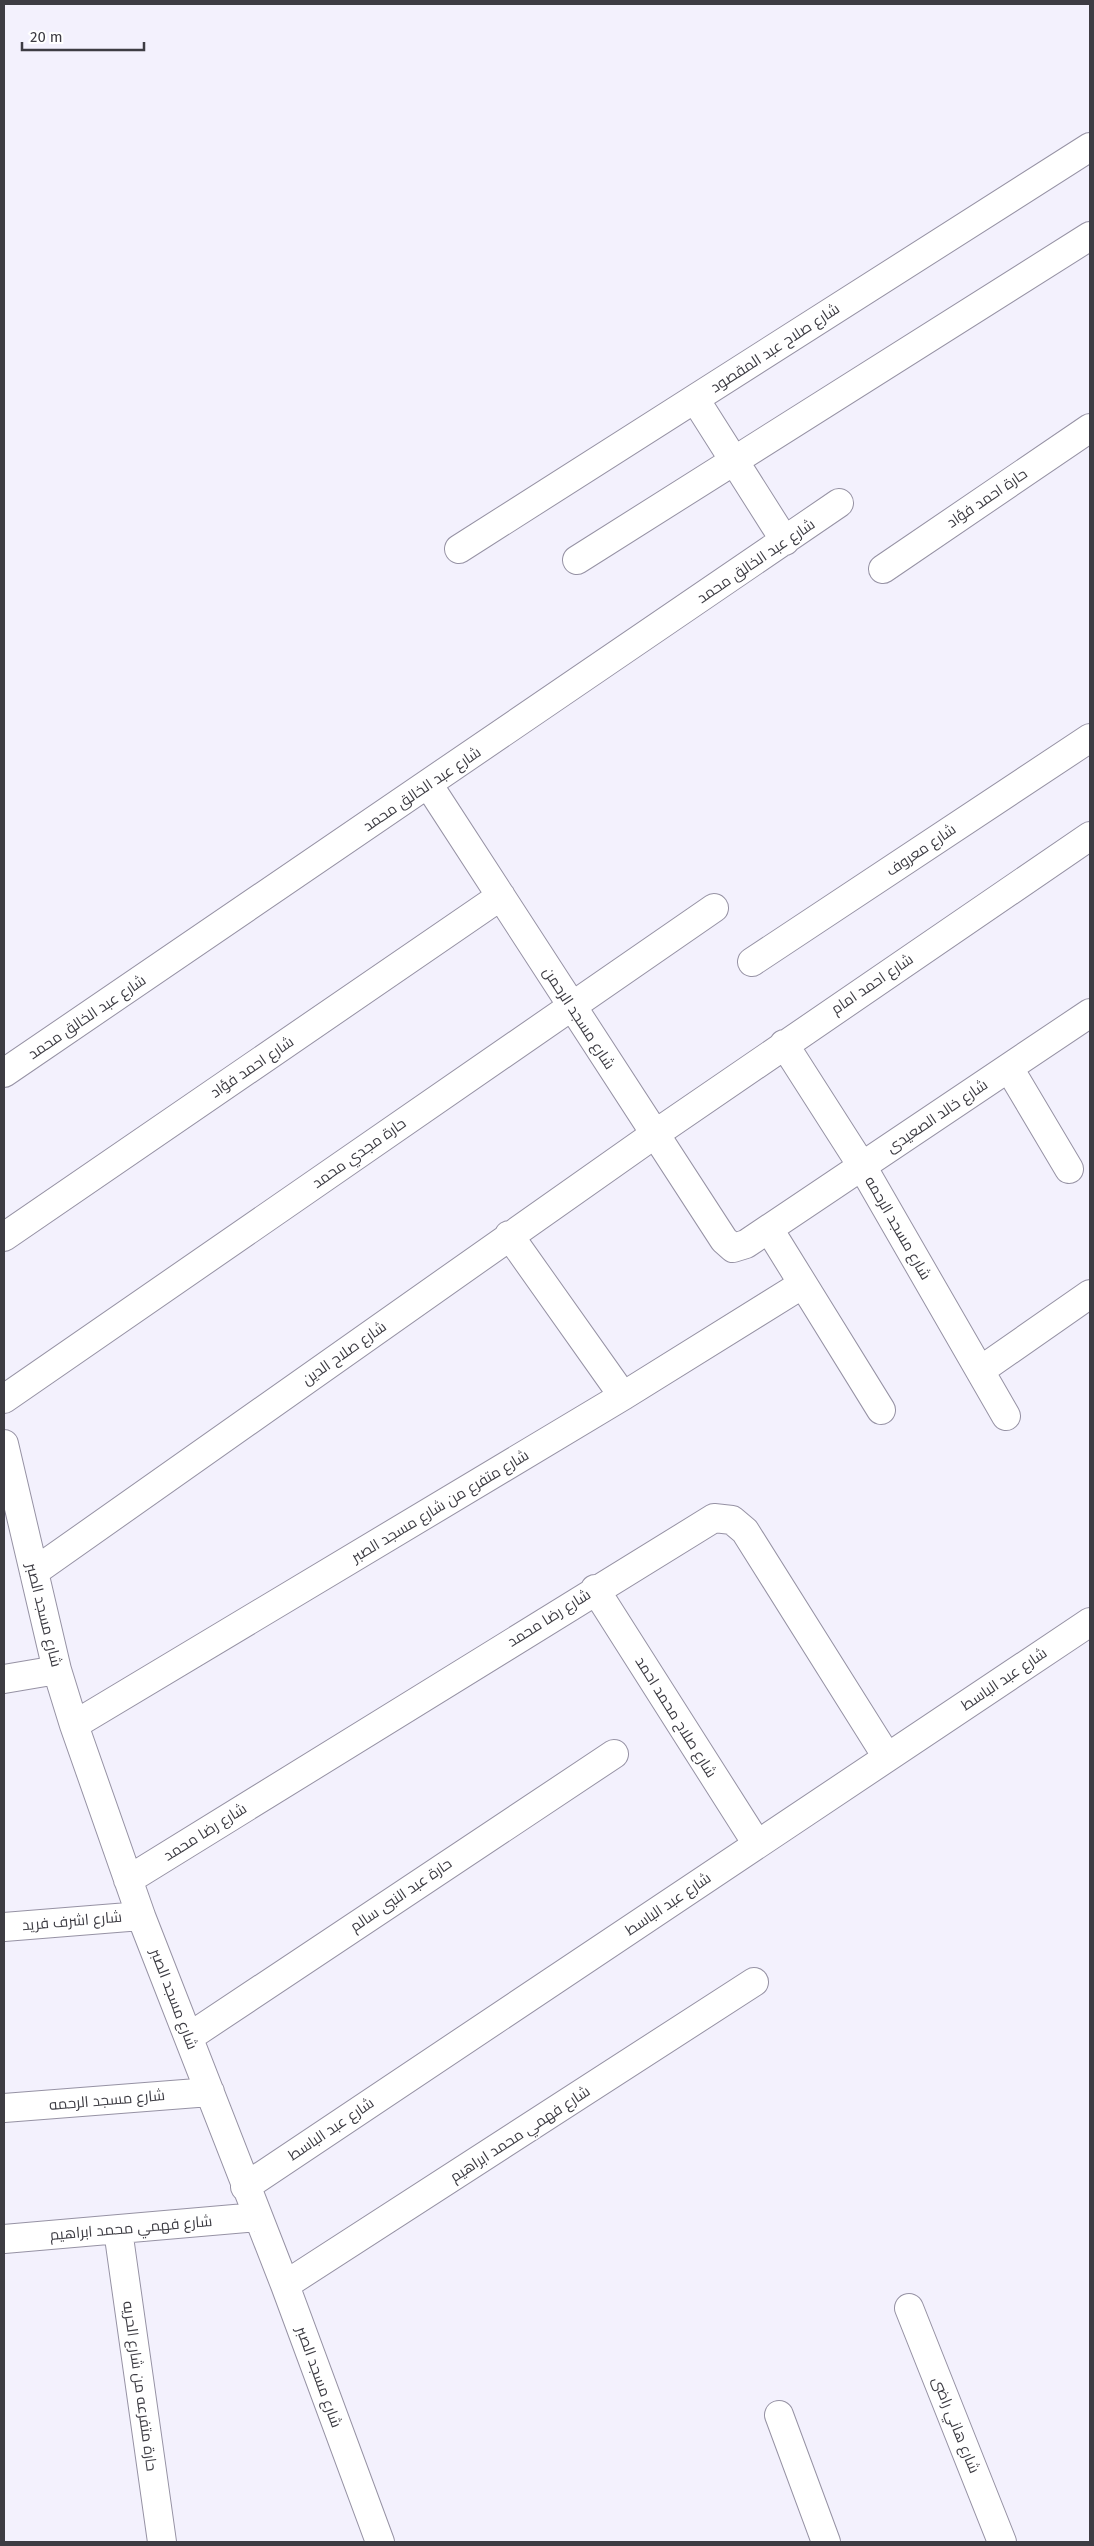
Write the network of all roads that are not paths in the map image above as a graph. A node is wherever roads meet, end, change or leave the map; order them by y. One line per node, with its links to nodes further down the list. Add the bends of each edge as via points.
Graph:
1 (1090, 147): 3 (street, شارع صلاح عبد المقصود)
2 (1090, 236): 5 (street)
3 (695, 399): 5 (street); 8 (street, شارع صلاح عبد المقصود)
4 (1090, 428): 10 (street, حارة احمد فؤاد)
5 (734, 461): 7 (street); 9 (street)
6 (839, 504): 7 (street, شارع عبد الخالق محمد)
7 (785, 541): 12 (street, شارع عبد الخالق محمد)
8 (459, 549)
9 (577, 560)
10 (883, 569)
11 (1090, 738): 16 (street, شارع معروف)
12 (428, 784): 14 (street, شارع مسجد الرحمن); 21 (street, شارع عبد الخالق محمد)
13 (1090, 836): 19 (street, شارع احمد امام)
14 (501, 896): 17 (street, شارع مسجد الرحمن); 27 (street, شارع احمد فؤاد)
15 (714, 908): 17 (street, حارة مجدي محمد)
16 (752, 962)
17 (571, 1006): 22 (street, شارع مسجد الرحمن); 33 (street, حارة مجدي محمد)
18 (1090, 1013): 20 (street, شارع خالد الصعيدى)
19 (784, 1044): 22 (street, شارع احمد امام); 23 (street, شارع مسجد الرحمه)
20 (1009, 1068): 23 (street, شارع خالد الصعيدى); 24 (street)
21 (4, 1073)
22 (654, 1134): 26 (street, شارع صلاح الدين); 28 (street, شارع مسجد الرحمن, via 726,1244)
23 (862, 1166): 25 (street, شارع خالد الصعيدى); 31 (street, شارع مسجد الرحمه)
24 (1069, 1169)
25 (769, 1229): 28 (street, شارع خالد الصعيدى); 29 (street)
26 (509, 1235): 32 (street); 38 (street, شارع صلاح الدين)
27 (4, 1237)
28 (733, 1248)
29 (803, 1284): 32 (street, شارع متفرع من شارع مسجد الصبر); 34 (street)
30 (1090, 1294): 31 (street)
31 (981, 1370): 35 (street, شارع مسجد الرحمه)
32 (623, 1396): 43 (street, شارع متفرع من شارع مسجد الصبر)
33 (4, 1399)
34 (881, 1410)
35 (1006, 1416)
36 (4, 1444): 37 (street, شارع مسجد الصبر)
37 (10, 1498): 38 (street, شارع مسجد الصبر)
38 (34, 1572): 41 (street, شارع مسجد الصبر)
39 (595, 1590): 45 (street, شارع رضا محمد, via 707,1521 732,1520 745,1531); 46 (street, شارع صلاح محمد احمد); 47 (street, شارع رضا محمد)
40 (1090, 1622): 45 (street, شارع عبد الباسط)
41 (57, 1670): 42 (street); 43 (street, شارع مسجد الصبر)
42 (4, 1679)
43 (74, 1725): 47 (street, شارع مسجد الصبر)
44 (614, 1754): 51 (street, حارة عبد النبى سالم)
45 (887, 1758): 46 (street, شارع عبد الباسط)
46 (758, 1844): 54 (street, شارع عبد الباسط)
47 (128, 1880): 48 (street, شارع مسجد الصبر)
48 (141, 1916): 49 (street, شارع اشرف فريد); 51 (street, شارع مسجد الصبر)
49 (4, 1927)
50 (754, 1982): 58 (street, شارع فهمي محمد ابراهيم)
51 (189, 2037): 52 (street, شارع مسجد الصبر)
52 (210, 2092): 53 (street, شارع مسجد الرحمه); 54 (street, شارع مسجد الصبر)
53 (4, 2108)
54 (245, 2187): 55 (street, شارع مسجد الصبر)
55 (258, 2217): 56 (street, شارع فهمي محمد ابراهيم); 58 (street, شارع مسجد الصبر)
56 (118, 2230): 57 (street, شارع فهمي محمد ابراهيم); 61 (street, حارة متفرعه من شارع الحريه)
57 (4, 2239)
58 (285, 2286): 62 (street, شارع مسجد الصبر)
59 (909, 2308): 64 (street, شارع هاني راضى)
60 (779, 2415): 63 (street)
61 (162, 2542)
62 (380, 2542)
63 (826, 2542)
64 (1002, 2542)

